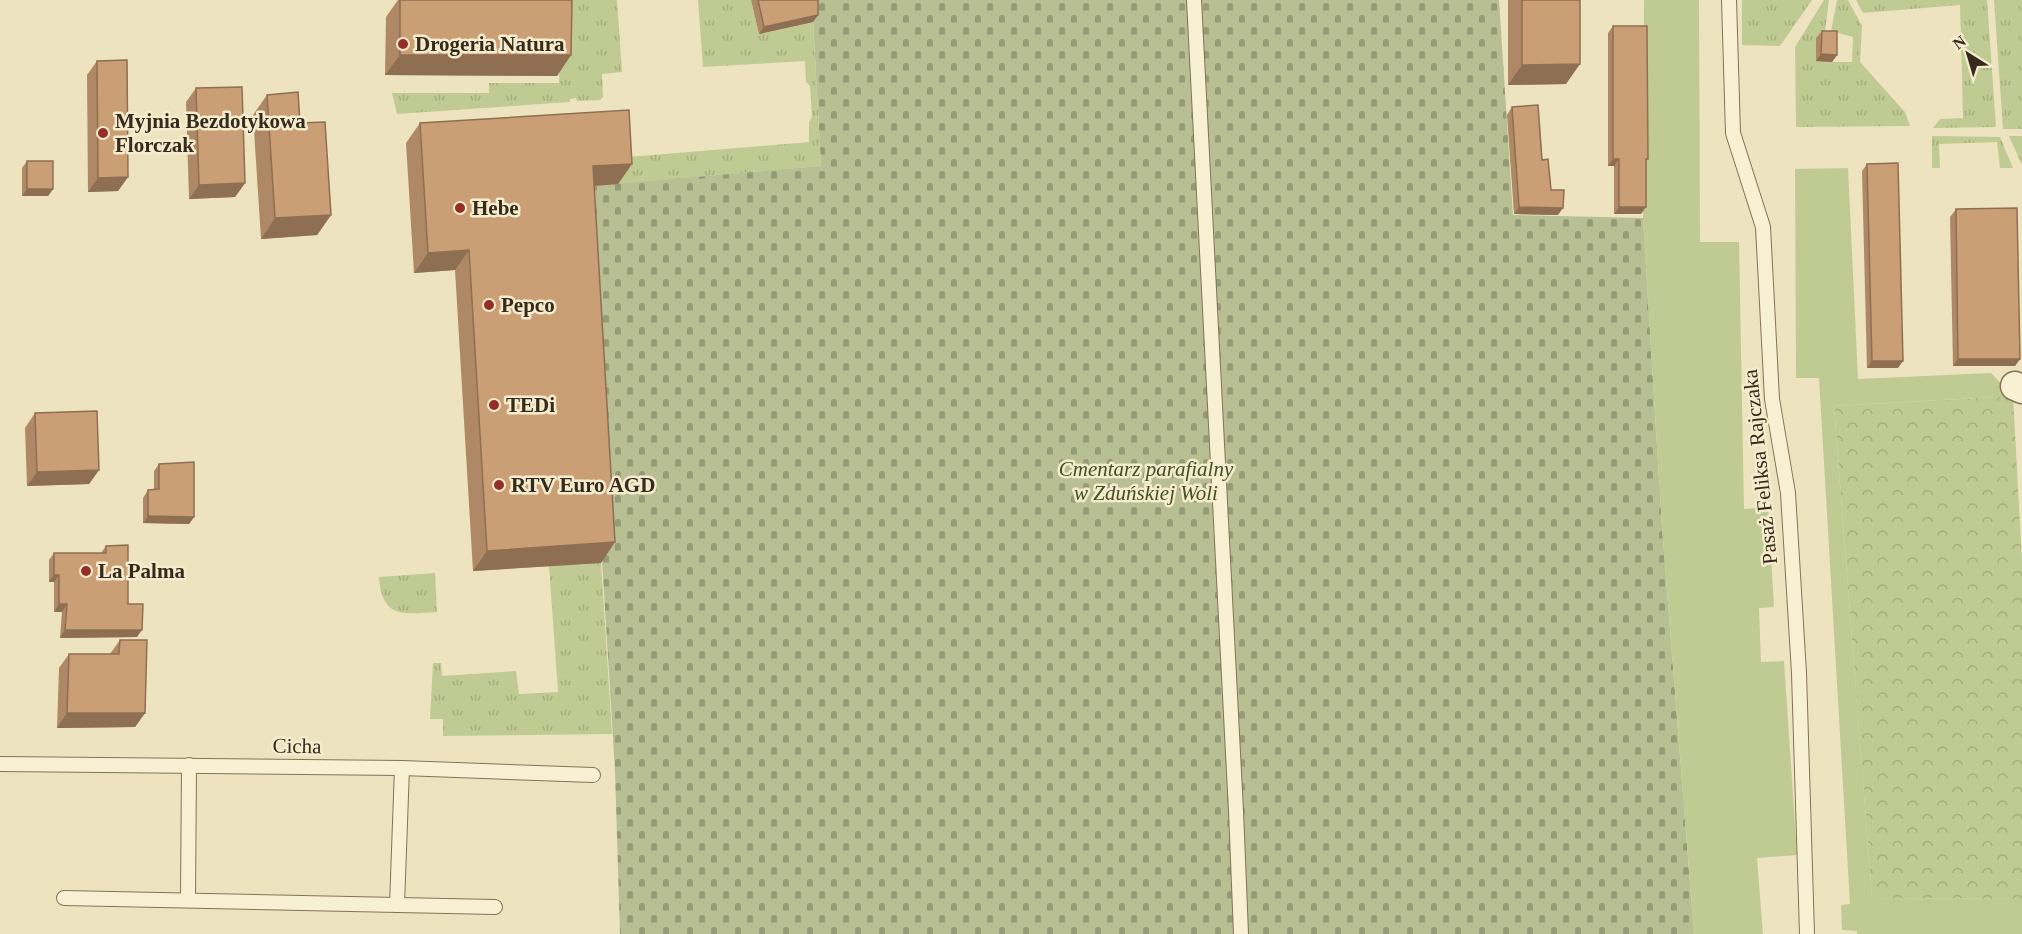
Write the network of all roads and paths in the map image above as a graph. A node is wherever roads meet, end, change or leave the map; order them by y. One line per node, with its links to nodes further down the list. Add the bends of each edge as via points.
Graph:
1 (1194, 0): 11 (lane)
2 (1729, 0): 12 (lane, Pasaż Feliksa Rajczaka, via 1733,133 1763,227 1772,399 1788,493 1799,673)
3 (0, 764): 4 (lane, Cicha)
4 (189, 765): 5 (lane, Cicha); 8 (lane)
5 (402, 768): 6 (lane, Cicha); 9 (lane)
6 (593, 775)
7 (64, 898): 8 (lane)
8 (188, 900): 9 (lane)
9 (398, 905): 10 (lane)
10 (495, 907)
11 (1241, 934)
12 (1807, 934)

